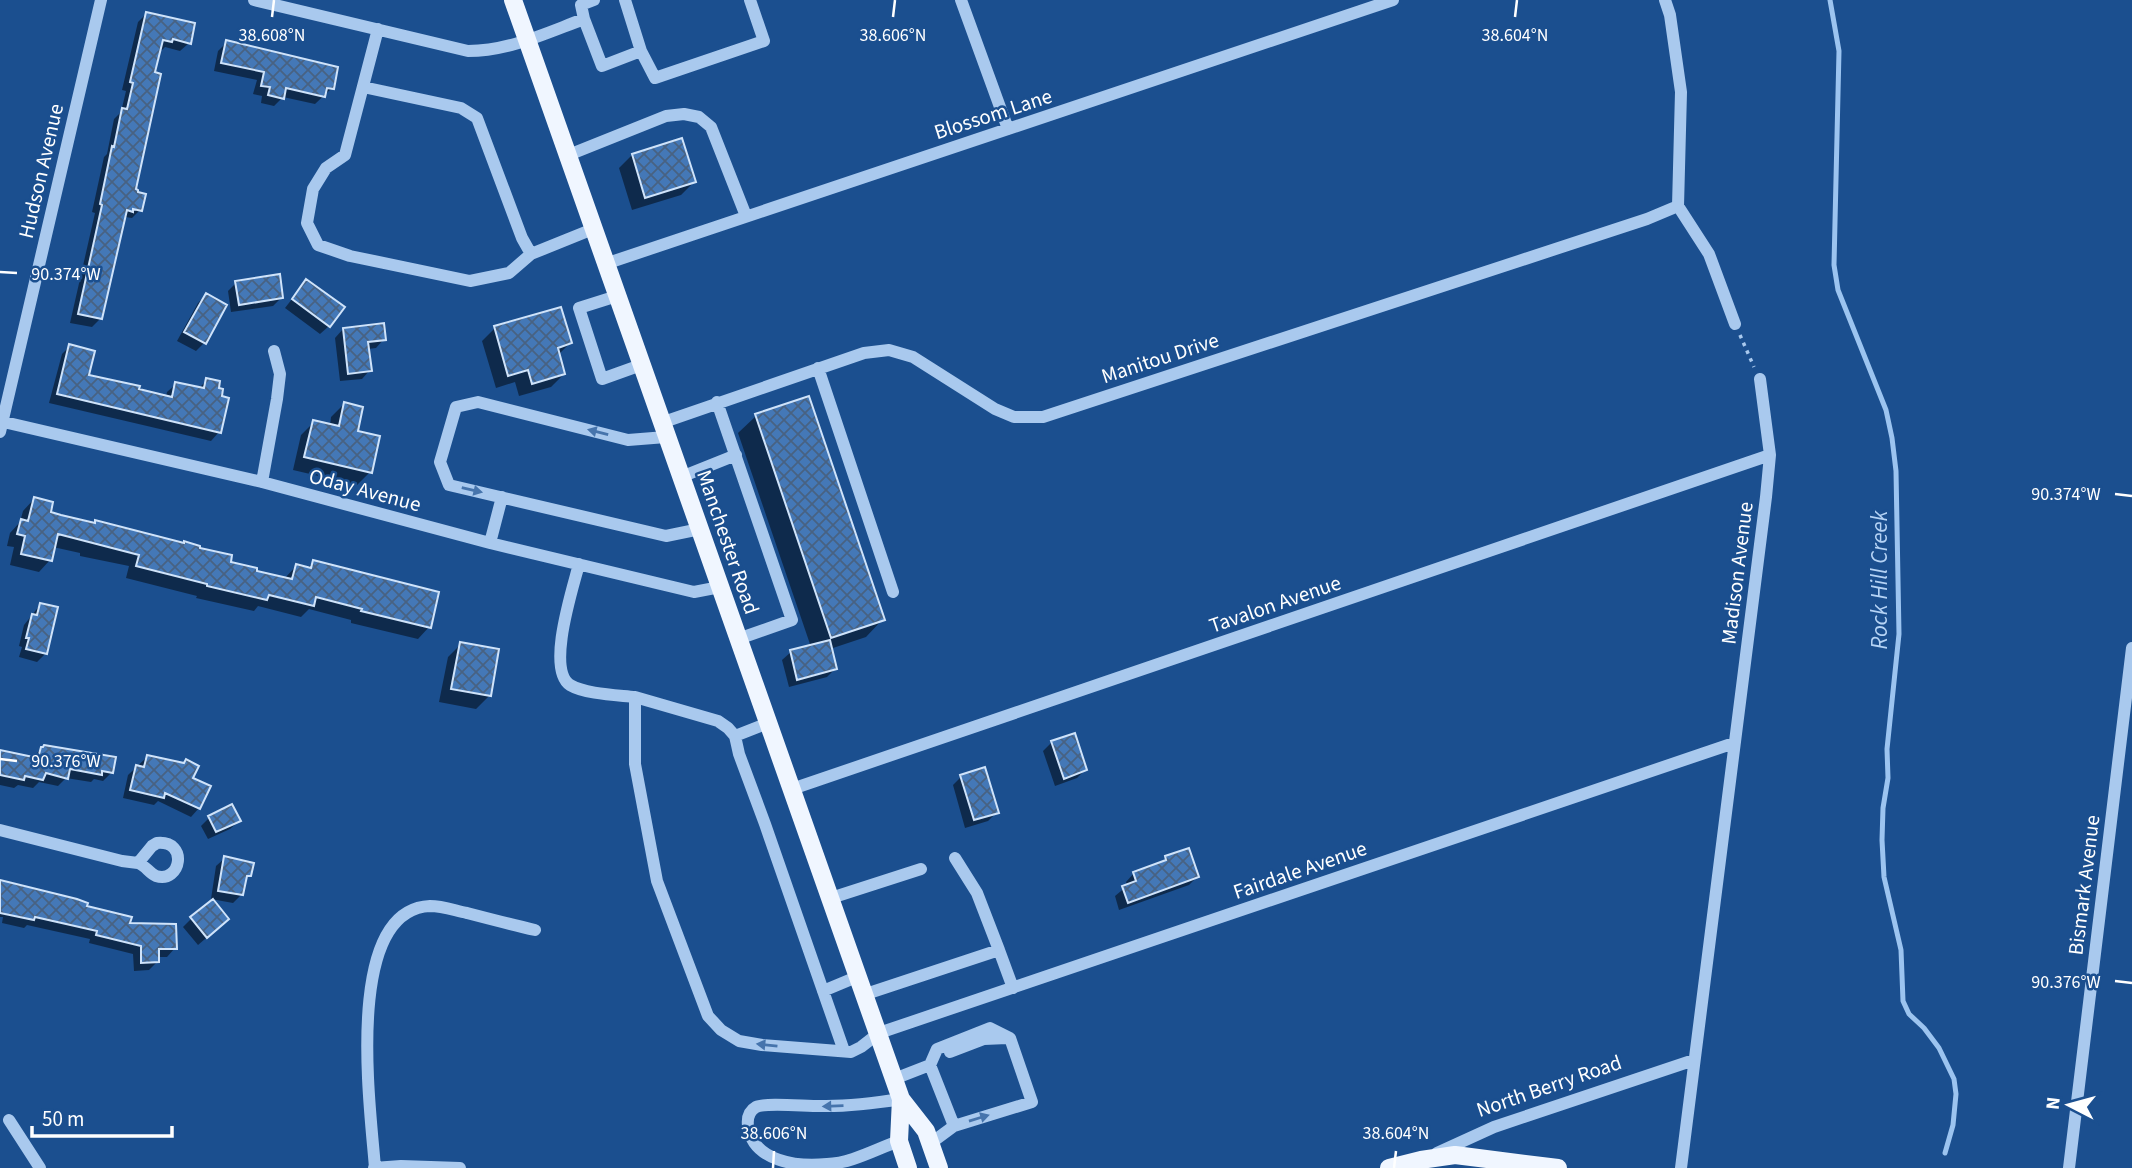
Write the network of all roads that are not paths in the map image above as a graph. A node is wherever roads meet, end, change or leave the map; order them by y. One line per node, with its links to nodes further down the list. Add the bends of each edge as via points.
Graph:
1 (101, 0): 30 (street, Hudson Avenue)
2 (254, 0): 10 (street)
3 (513, 0): 13 (main road, Manchester Road)
4 (594, 0): 11 (street, via 581,5)
5 (625, 0): 14 (street)
6 (750, 0): 14 (street, via 764,41 655,78)
7 (961, 0): 16 (street)
8 (1393, 0): 16 (street, Blossom Lane)
9 (1665, 0): 18 (street, via 1681,92)
10 (287, 4): 12 (street)
11 (584, 19): 13 (street); 14 (street, via 602,66)
12 (378, 29): 13 (street, via 468,51); 15 (street)
13 (528, 41): 17 (main road, Manchester Road)
14 (641, 51)
15 (363, 86): 21 (street, via 461,108 477,118); 21 (street, via 345,155 326,168 313,190 307,223 318,245 470,281 509,273)
16 (1009, 129): 19 (street, Blossom Lane)
17 (566, 156): 19 (street, via 666,116 699,117 711,127); 20 (main road, Manchester Road)
18 (1678, 206): 24 (street, via 1709,254); 27 (street, Manitou Drive, via 1043,417 1014,417 995,409 913,357 889,350)
19 (746, 216): 22 (street, Blossom Lane)
20 (593, 229): 21 (street); 22 (main road, Manchester Road)
21 (531, 254)
22 (605, 264): 23 (main road, Manchester Road)
23 (617, 296): 26 (main road, Manchester Road); 26 (street, via 579,308 602,379)
24 (1735, 324)
25 (274, 351): 35 (street, via 280,374)
26 (641, 365): 31 (main road, Manchester Road)
27 (818, 368): 29 (street, Manitou Drive); 41 (street)
28 (1760, 379): 33 (street, Madison Avenue)
29 (717, 402): 31 (street, Manitou Drive); 32 (street)
30 (1, 425): 35 (street, Oday Avenue)
31 (663, 430): 34 (main road, Manchester Road); 36 (street, Manitou Drive, one-way to 36, via 628,440 478,402 456,407 440,461 449,485)
32 (736, 455): 34 (street); 42 (street, via 792,620)
33 (1770, 455): 47 (street, Madison Avenue); 48 (street, Tavalon Avenue)
34 (681, 477): 37 (main road, Manchester Road)
35 (261, 482): 38 (street, Oday Avenue)
36 (502, 497): 37 (street, via 666,536); 38 (street)
37 (699, 530): 40 (main road, Manchester Road)
38 (490, 544): 39 (street, Oday Avenue)
39 (579, 564): 40 (street, Oday Avenue, via 694,592); 44 (street, via 563,631 563,676 575,687)
40 (720, 587): 42 (main road, Manchester Road)
41 (893, 592)
42 (738, 639): 45 (main road, Manchester Road)
43 (2132, 648): 79 (street, Bismark Avenue)
44 (635, 697): 46 (street, via 718,721); 61 (street, one-way to 44, via 739,1041 708,1016 657,881 635,764)
45 (768, 723): 46 (street); 48 (main road, Manchester Road)
46 (735, 736): 58 (street)
47 (1734, 743): 57 (street, Fairdale Avenue); 62 (street, Madison Avenue)
48 (792, 789): 53 (main road, Manchester Road)
49 (0, 830): 51 (street)
50 (955, 858): 55 (street, via 977,893)
51 (138, 863)
52 (921, 869): 53 (street)
53 (831, 898): 56 (main road, Manchester Road)
54 (535, 930): 72 (street, via 430,906 403,916 387,936 372,975 366,1038)
55 (999, 950): 57 (street); 59 (street)
56 (859, 976): 58 (street); 59 (main road, Manchester Road)
57 (1013, 988): 60 (street, Fairdale Avenue)
58 (823, 991): 61 (street)
59 (866, 995): 60 (main road, Manchester Road)
60 (879, 1033): 61 (street, Fairdale Avenue, via 861,1047); 64 (main road, Manchester Road)
61 (844, 1051)
62 (1694, 1060): 70 (street, North Berry Road, via 1494,1127); 78 (street, Madison Avenue)
63 (930, 1065): 64 (street); 67 (street); 67 (street, one-way to 63, via 1032,1102 1010,1038 984,1039 949,1052 937,1049)
64 (894, 1079): 65 (main road, Manchester Road)
65 (901, 1099): 68 (main road, Manchester Road); 68 (street, one-way to 68, via 827,1107 765,1105 749,1113 748,1123 754,1142 764,1153 789,1162 826,1165); 69 (main road, Manchester Road)
66 (9, 1120): 71 (street)
67 (954, 1126): 69 (street)
68 (899, 1141): 74 (main road, Manchester Road)
69 (931, 1143): 75 (main road, Manchester Road)
70 (1421, 1160): 76 (main road, North Berry Road); 77 (main road, North Berry Road, via 1455,1155)
71 (40, 1168)
72 (375, 1168): 73 (street)
73 (460, 1168)
74 (908, 1168)
75 (939, 1168)
76 (1388, 1168)
77 (1558, 1168)
78 (1681, 1168)
79 (2069, 1168)

